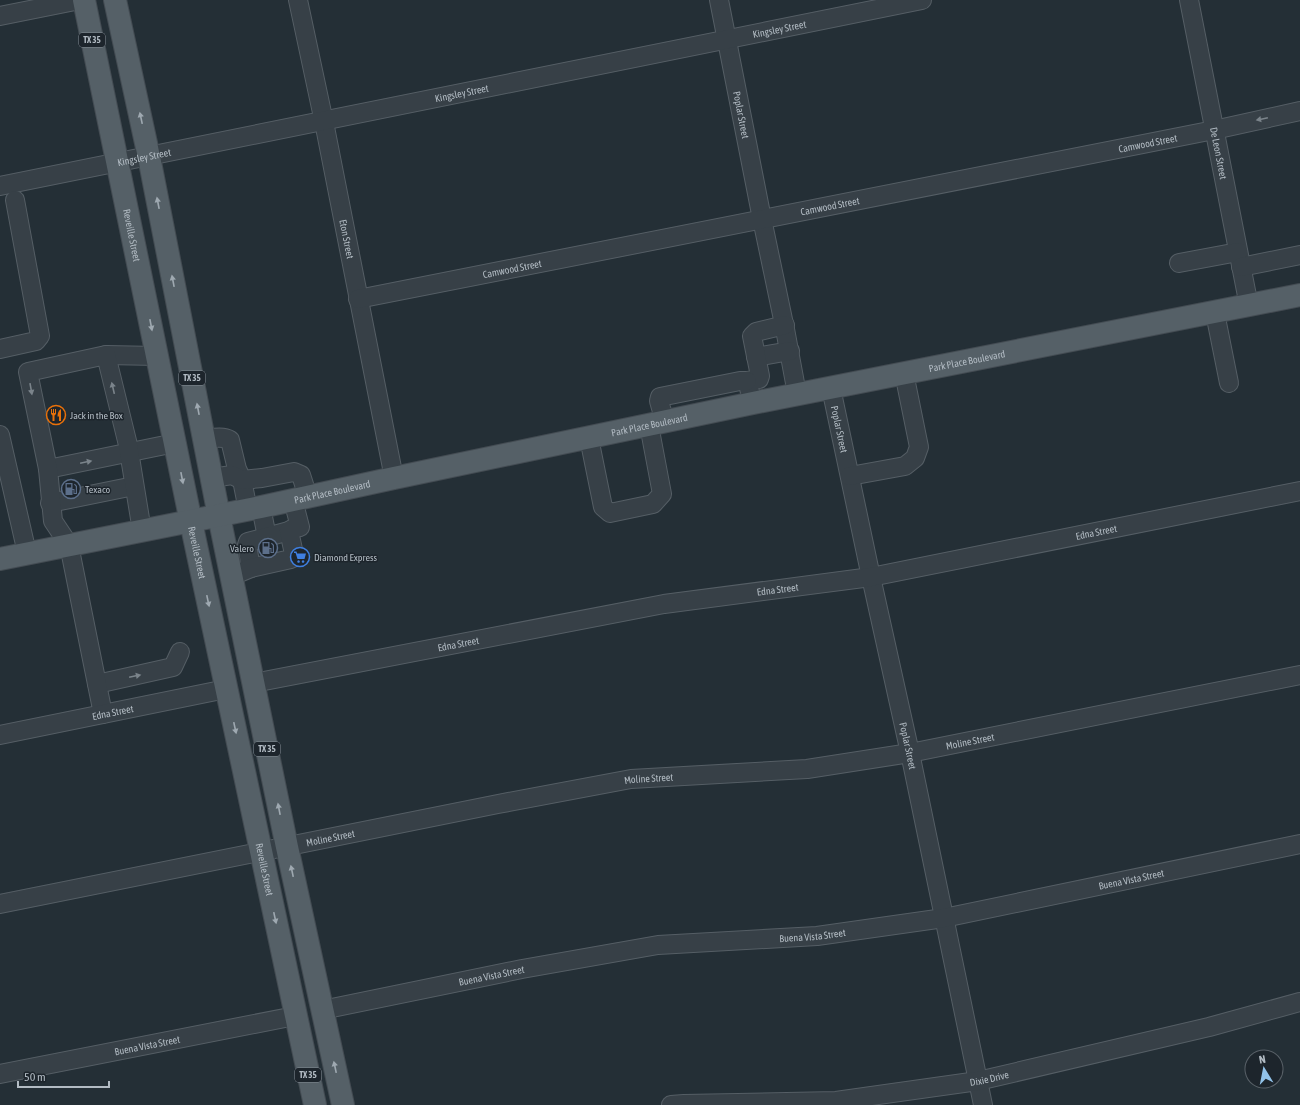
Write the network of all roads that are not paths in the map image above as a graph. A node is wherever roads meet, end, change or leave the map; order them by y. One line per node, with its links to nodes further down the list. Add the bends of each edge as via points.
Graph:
1 (80, 0): 8 (street)
2 (84, 0): 15 (main road, Reveille Street / TX 35)
3 (115, 0): 14 (main road, TX 35, one-way to 3)
4 (298, 0): 12 (street, Eton Street)
5 (719, 0): 10 (street, Poplar Street)
6 (922, 0): 10 (street, Kingsley Street)
7 (1189, 0): 13 (street, De Leon Street)
8 (52, 2): 9 (street)
9 (0, 16)
10 (727, 40): 12 (street, Kingsley Street); 18 (street, Poplar Street)
11 (1300, 111): 13 (street, Camwood Street, one-way to 13)
12 (324, 122): 14 (street, Kingsley Street); 23 (street, Eton Street)
13 (1217, 129): 18 (street, Camwood Street); 20 (street, De Leon Street)
14 (149, 156): 15 (street, Kingsley Street); 45 (main road, TX 35, one-way to 14)
15 (118, 163): 16 (street, Kingsley Street); 30 (main road, Reveille Street / TX 35, one-way to 30)
16 (0, 186)
17 (15, 200): 27 (street, via 40,336 36,341)
18 (762, 219): 23 (street, Camwood Street); 26 (street, Poplar Street)
19 (1300, 255): 20 (street)
20 (1239, 259): 21 (street); 24 (street, De Leon Street)
21 (1179, 263)
22 (1300, 295): 24 (main road, Park Place Boulevard)
23 (358, 299): 52 (street, Eton Street)
24 (1249, 306): 25 (main road, Park Place Boulevard)
25 (1215, 313): 32 (main road, Park Place Boulevard); 34 (street)
26 (784, 325): 28 (street, Poplar Street); 31 (street, via 756,332 752,336)
27 (0, 349)
28 (790, 351): 31 (street); 38 (street, Poplar Street)
29 (106, 355): 30 (street); 47 (street, one-way to 29); 48 (street, one-way to 48, via 28,372)
30 (157, 356): 46 (main road, Reveille Street / TX 35)
31 (756, 357): 33 (street, via 759,379)
32 (904, 373): 36 (main road, Park Place Boulevard); 50 (street, via 919,448 915,458 905,466)
33 (747, 381): 35 (street); 39 (street)
34 (1229, 383)
35 (713, 387): 37 (street); 40 (street)
36 (831, 388): 38 (main road, Park Place Boulevard); 50 (street, Poplar Street)
37 (684, 393): 41 (street); 42 (street, via 660,398)
38 (797, 394): 39 (main road, Park Place Boulevard)
39 (753, 403): 40 (main road, Park Place Boulevard)
40 (721, 410): 41 (main road, Park Place Boulevard)
41 (690, 417): 42 (main road, Park Place Boulevard)
42 (657, 424): 44 (main road, Park Place Boulevard); 44 (street, via 662,494 653,504 610,513 603,507)
43 (0, 435): 64 (street)
44 (589, 438): 52 (main road, Park Place Boulevard)
45 (204, 439): 51 (main road, TX 35); 53 (street, via 222,437 230,440)
46 (175, 444): 47 (street); 59 (main road, Reveille Street / TX 35, one-way to 59)
47 (129, 453): 48 (street, one-way to 47); 54 (street)
48 (48, 469): 56 (street)
49 (270, 476): 53 (street); 57 (street); 57 (street, via 294,472 301,475)
50 (850, 476): 67 (street, Poplar Street)
51 (212, 478): 53 (street, via 232,475); 58 (main road, TX 35)
52 (394, 478): 57 (main road, Park Place Boulevard)
53 (242, 480): 57 (street)
54 (134, 486): 56 (street); 61 (street)
55 (1300, 491): 67 (street, Edna Street)
56 (50, 503): 63 (street, via 53,521)
57 (277, 504): 58 (main road, Park Place Boulevard); 60 (street, via 300,527); 62 (street)
58 (219, 516): 59 (main road, Park Place Boulevard); 66 (main road, TX 35)
59 (191, 522): 61 (main road, Park Place Boulevard); 72 (main road, Reveille Street / TX 35, one-way to 72)
60 (289, 531): 62 (street); 66 (street, via 294,554 292,559)
61 (142, 532): 63 (main road, Park Place Boulevard)
62 (267, 537): 66 (street, via 248,542)
63 (69, 545): 64 (main road, Park Place Boulevard); 71 (street)
64 (27, 553): 65 (main road, Park Place Boulevard)
65 (0, 558)
66 (241, 572): 70 (main road, TX 35)
67 (871, 577): 70 (street, Edna Street, via 664,604); 75 (street, Poplar Street)
68 (180, 652): 71 (street, one-way to 68, via 173,667)
69 (1300, 674): 75 (street, Moline Street)
70 (254, 682): 77 (main road, TX 35, one-way to 70)
71 (97, 684): 73 (street)
72 (226, 689): 73 (street, Edna Street); 78 (main road, Reveille Street / TX 35, one-way to 78)
73 (103, 714): 74 (street, Edna Street)
74 (0, 735)
75 (910, 753): 77 (street, Moline Street, via 807,769 631,779); 80 (street, Poplar Street)
76 (1300, 844): 80 (street, Buena Vista Street)
77 (287, 847): 78 (street, Moline Street); 82 (main road, TX 35, one-way to 77)
78 (261, 852): 79 (street, Moline Street); 83 (main road, Reveille Street / TX 35, one-way to 83)
79 (0, 904)
80 (944, 918): 82 (street, Buena Vista Street, via 818,936 658,945 522,969); 85 (street, Poplar Street)
81 (1300, 1002): 85 (street, Dixie Drive, via 1210,1027)
82 (322, 1010): 87 (main road, TX 35, one-way to 82)
83 (295, 1016): 84 (street, Buena Vista Street); 86 (main road, Reveille Street / TX 35)
84 (0, 1074)
85 (978, 1081): 88 (street, Dixie Drive, via 836,1101); 89 (street, Poplar Street)
86 (315, 1105)
87 (343, 1105)
88 (671, 1105)
89 (983, 1105)

